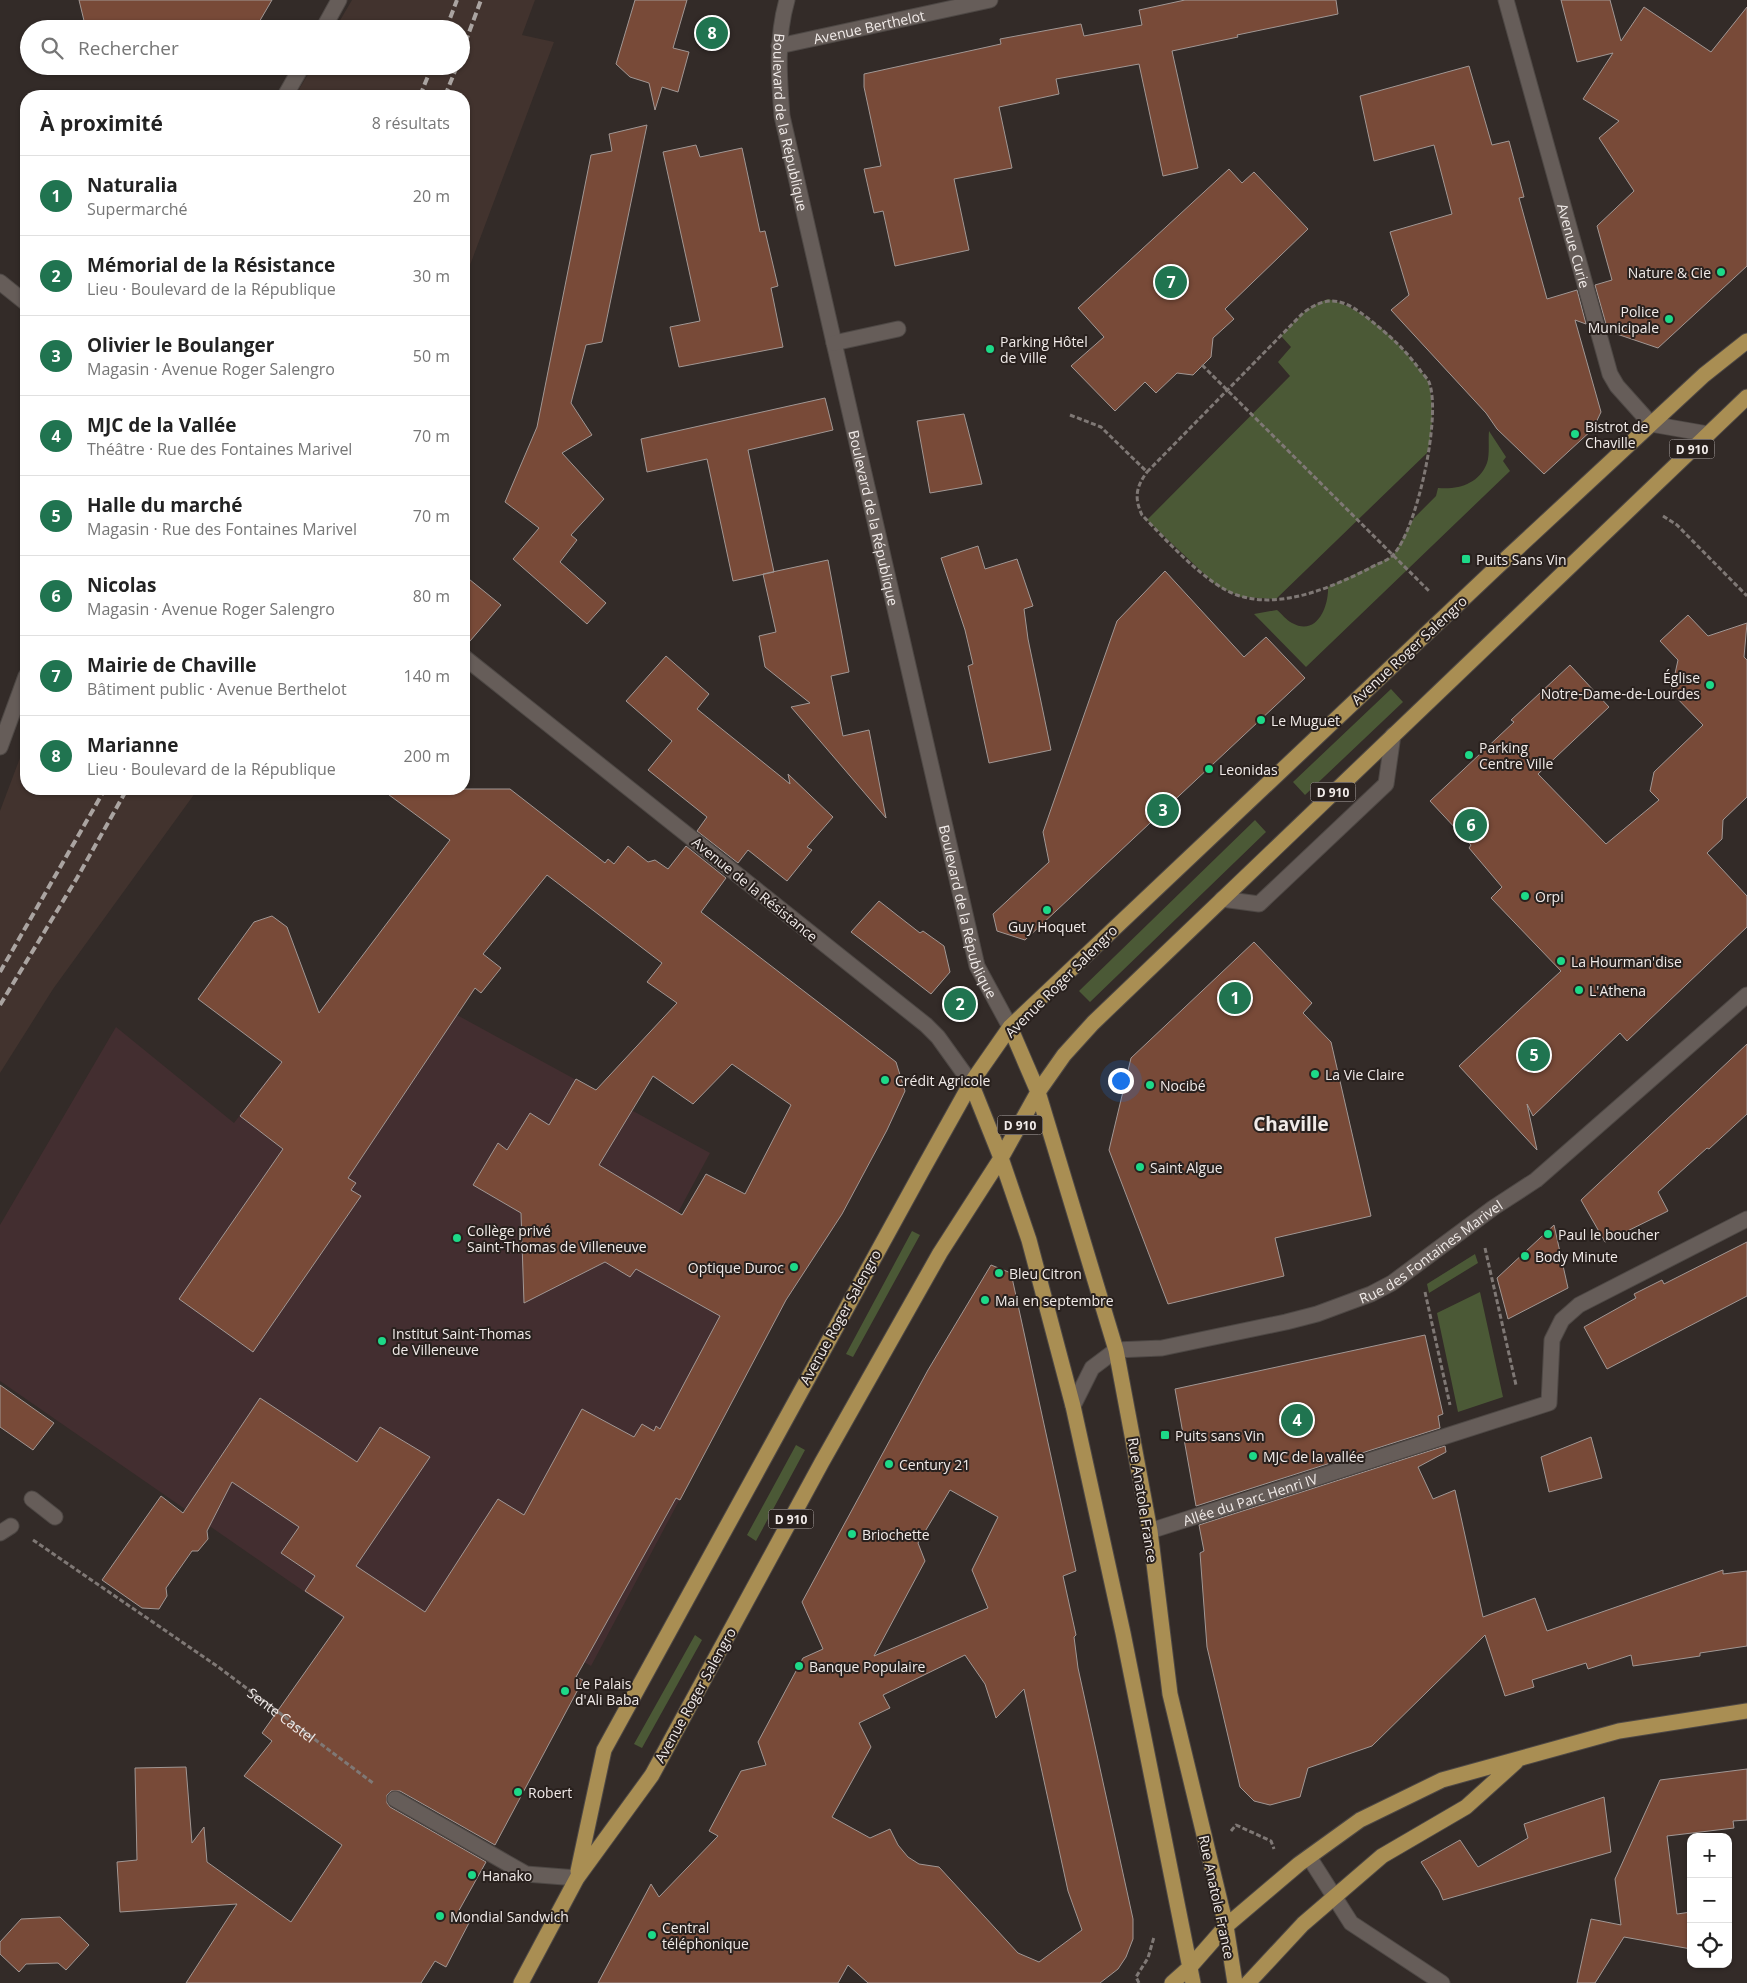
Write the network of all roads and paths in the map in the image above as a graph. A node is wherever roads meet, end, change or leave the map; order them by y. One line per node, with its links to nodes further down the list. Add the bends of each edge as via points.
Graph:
1 (339, 0): 5 (street)
2 (787, 0): 6 (street, Boulevard de la République)
3 (990, 0): 6 (street, Avenue Berthelot)
4 (1506, 0): 18 (street, Avenue Curie, via 1610,374 1616,386)
5 (328, 20)
6 (779, 46): 13 (street, Boulevard de la République, via 782,116)
7 (297, 75): 8 (street)
8 (289, 90)
9 (0, 282): 10 (street)
10 (20, 298)
11 (898, 329): 13 (street)
12 (1747, 341): 18 (main road, Avenue Roger Salengro / D 910)
13 (834, 343): 31 (street, Boulevard de la République, via 977,966)
14 (1202, 365): 15 (path)
15 (1227, 391): 20 (path); 22 (path); 22 (path, via 1303,313 1328,299 1346,304 1401,345 1429,382 1432,436 1414,518)
16 (1747, 397): 19 (main road, Avenue Roger Salengro / D 910)
17 (1070, 415): 20 (path, via 1101,427)
18 (1651, 424): 19 (street); 24 (main road, Avenue Roger Salengro / D 910)
19 (1708, 434): 21 (main road, Avenue Roger Salengro / D 910)
20 (1146, 472): 22 (path, via 1136,492 1142,515 1217,586 1240,597 1276,599 1317,591)
21 (1637, 501): 23 (path, via 1677,525); 27 (main road, Avenue Roger Salengro / D 910)
22 (1393, 556): 24 (path)
23 (1747, 596)
24 (1450, 612): 31 (main road, Avenue Roger Salengro / D 910)
25 (470, 662): 32 (street, Avenue de la Résistance, via 926,1025 938,1036)
26 (20, 693): 28 (street)
27 (1393, 735): 29 (main road, Avenue Roger Salengro / D 910); 29 (street, via 1386,784 1259,904)
28 (0, 748)
29 (1222, 899): 33 (main road, Avenue Roger Salengro / D 910, via 1093,1023 1064,1055)
30 (1747, 995): 36 (street, Rue des Fontaines Marivel, via 1536,1180)
31 (1010, 1027): 32 (main road, Avenue Roger Salengro / D 910); 33 (main road, Rue Anatole France)
32 (971, 1083): 34 (main road, Avenue de la Résistance); 52 (main road, Avenue Roger Salengro / D 910, via 604,1750)
33 (1038, 1092): 34 (main road, Avenue Roger Salengro / D 910); 38 (main road, Rue Anatole France)
34 (1001, 1158): 39 (main road, via 1029,1240); 52 (main road, Avenue Roger Salengro / D 910, via 930,1270 652,1775)
35 (1747, 1219): 40 (street, Allée du Parc Henri IV, via 1579,1306 1562,1320 1552,1340 1550,1403)
36 (1478, 1220): 37 (street, Rue des Fontaines Marivel); 40 (path)
37 (1418, 1264): 38 (street, Rue des Fontaines Marivel, via 1371,1294 1316,1314 1162,1348); 41 (path)
38 (1116, 1350): 39 (street, via 1092,1368); 45 (main road, Rue Anatole France)
39 (1073, 1406): 55 (main road, via 1123,1633)
40 (1522, 1413): 41 (street, Allée du Parc Henri IV)
41 (1456, 1432): 45 (street, Allée du Parc Henri IV)
42 (32, 1499): 43 (street)
43 (55, 1517)
44 (6, 1530): 48 (path, Sente Castel, via 217,1666)
45 (1150, 1531): 49 (main road, Rue Anatole France, via 1170,1694)
46 (1747, 1711): 47 (main road, via 1620,1731)
47 (1520, 1759): 50 (main road, via 1442,1780 1360,1820); 53 (main road, via 1466,1807 1382,1856)
48 (395, 1799): 52 (street, via 526,1874)
49 (1209, 1855): 51 (path, via 1236,1825 1271,1841); 54 (main road, Rue Anatole France)
50 (1309, 1857): 51 (main road); 53 (street)
51 (1286, 1874): 54 (main road)
52 (577, 1878): 56 (main road, Avenue Roger Salengro / D 910)
53 (1335, 1898): 60 (main road, via 1303,1924); 61 (street, via 1352,1923)
54 (1226, 1926): 55 (main road); 59 (main road, Rue Anatole France)
55 (1190, 1967): 57 (main road); 58 (main road)
56 (521, 1983)
57 (1172, 1983)
58 (1193, 1983)
59 (1235, 1983)
60 (1248, 1983)
61 (1442, 1983)

